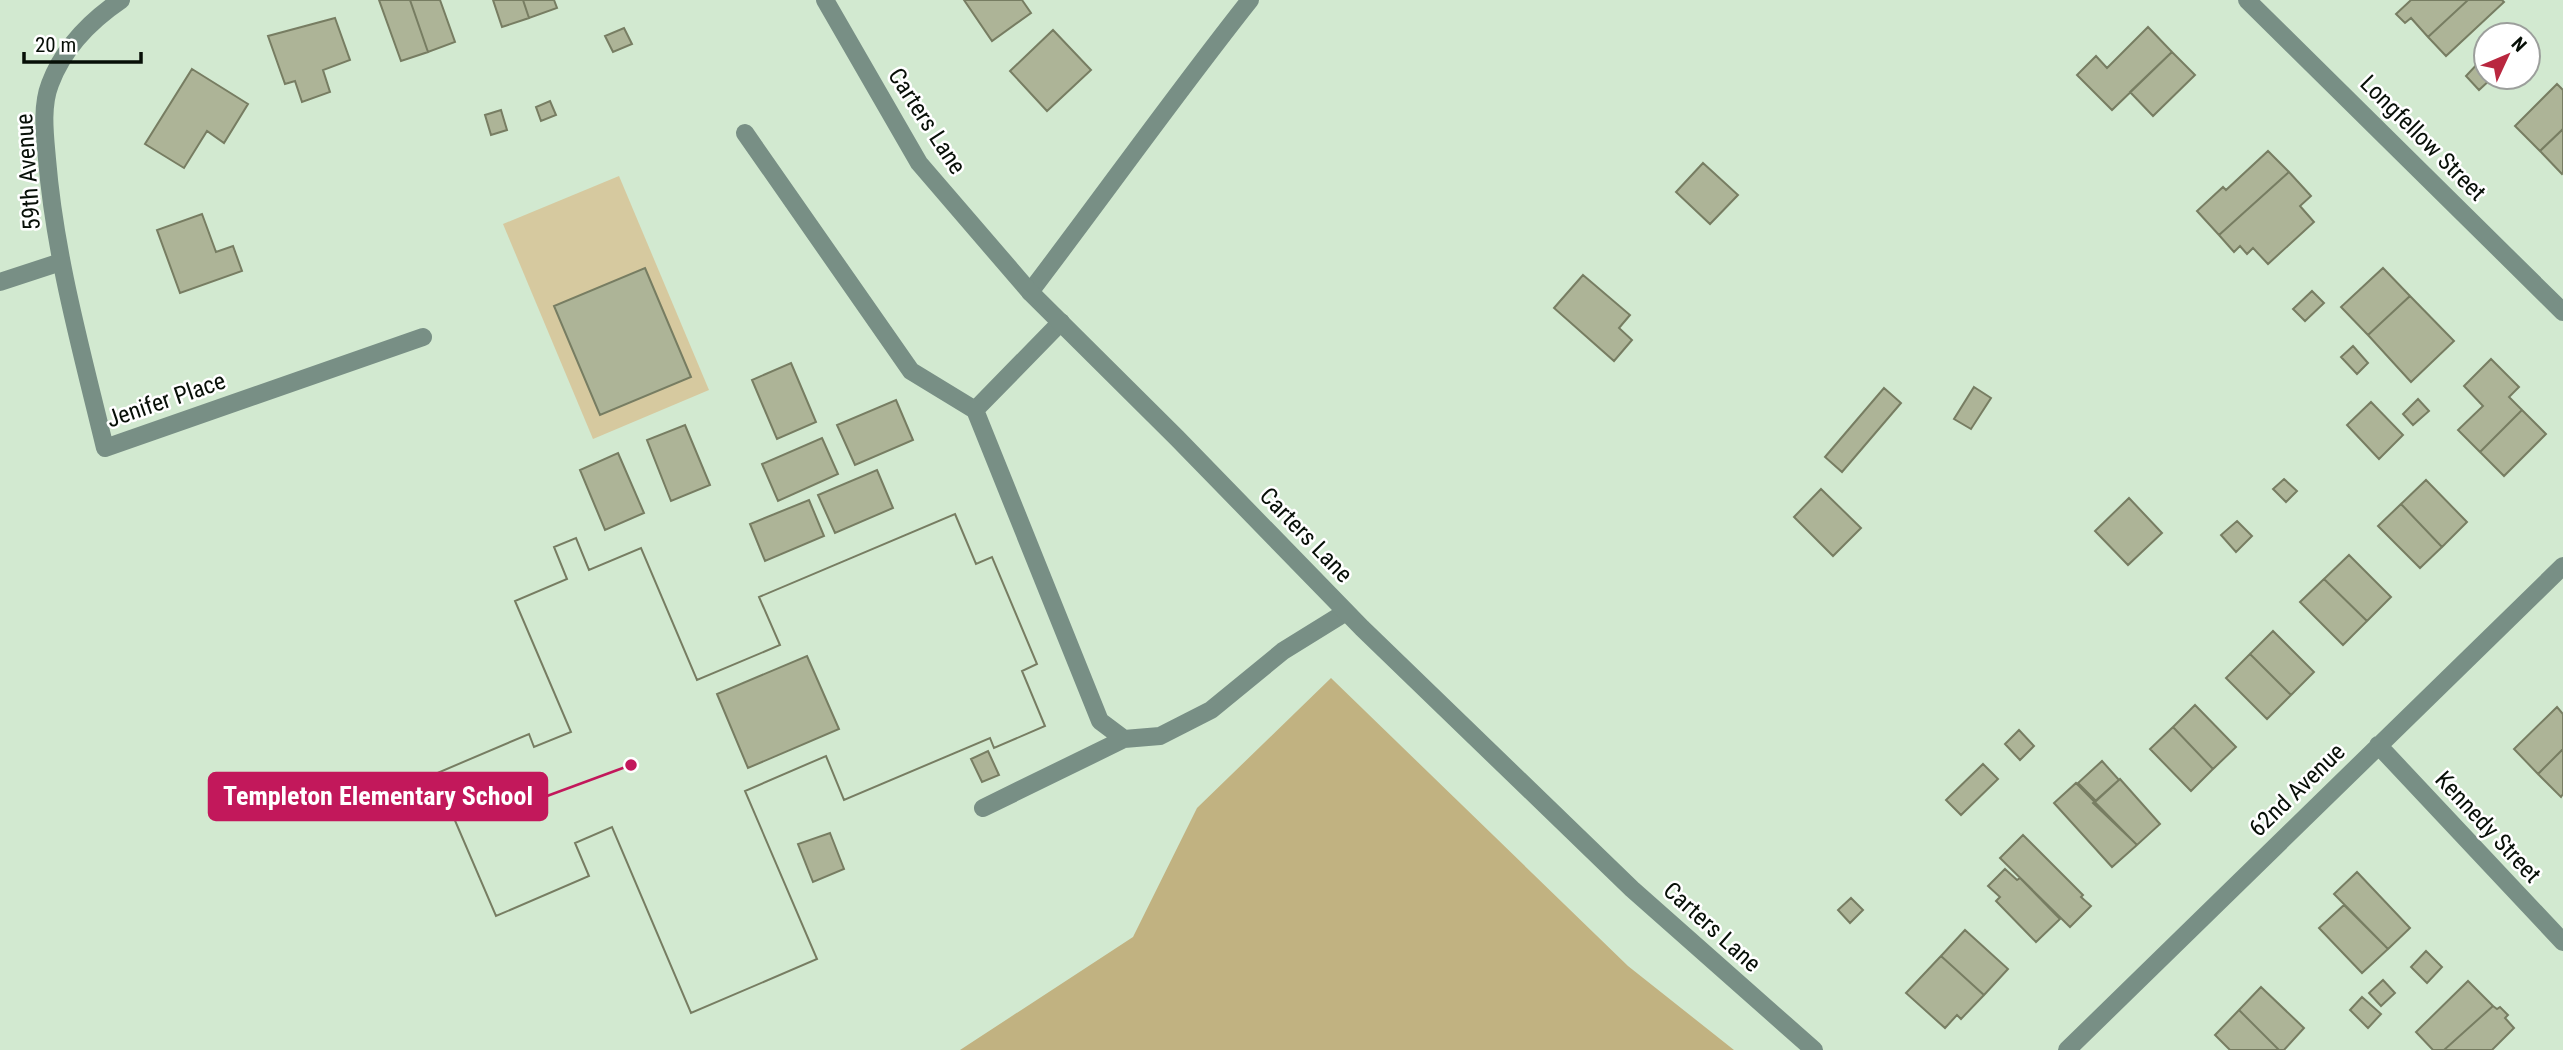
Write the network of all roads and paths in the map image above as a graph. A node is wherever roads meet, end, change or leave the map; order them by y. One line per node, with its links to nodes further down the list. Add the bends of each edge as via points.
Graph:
1 (121, 0): 6 (street, 59th Avenue, via 97,17 67,51 49,86 44,126)
2 (825, 0): 8 (street, Carters Lane, via 919,163)
3 (1250, 0): 8 (street)
4 (2247, 0): 9 (street, Longfellow Street)
5 (745, 133): 12 (street, via 911,371)
6 (61, 262): 7 (street, 59th Avenue); 11 (street, Jenifer Place, via 105,447)
7 (0, 282)
8 (1031, 292): 10 (street, Carters Lane)
9 (2563, 312)
10 (1060, 322): 12 (street); 14 (street, Carters Lane)
11 (423, 337)
12 (975, 410): 15 (street, via 1100,721)
13 (2563, 566): 16 (street, 62nd Avenue)
14 (1346, 612): 15 (street, via 1283,650 1211,709 1160,736); 19 (street, Carters Lane, via 1632,889)
15 (1124, 739): 17 (street)
16 (2378, 745): 18 (street, Kennedy Street); 20 (street, 62nd Avenue)
17 (983, 808)
18 (2563, 942)
19 (1814, 1050)
20 (2067, 1050)

